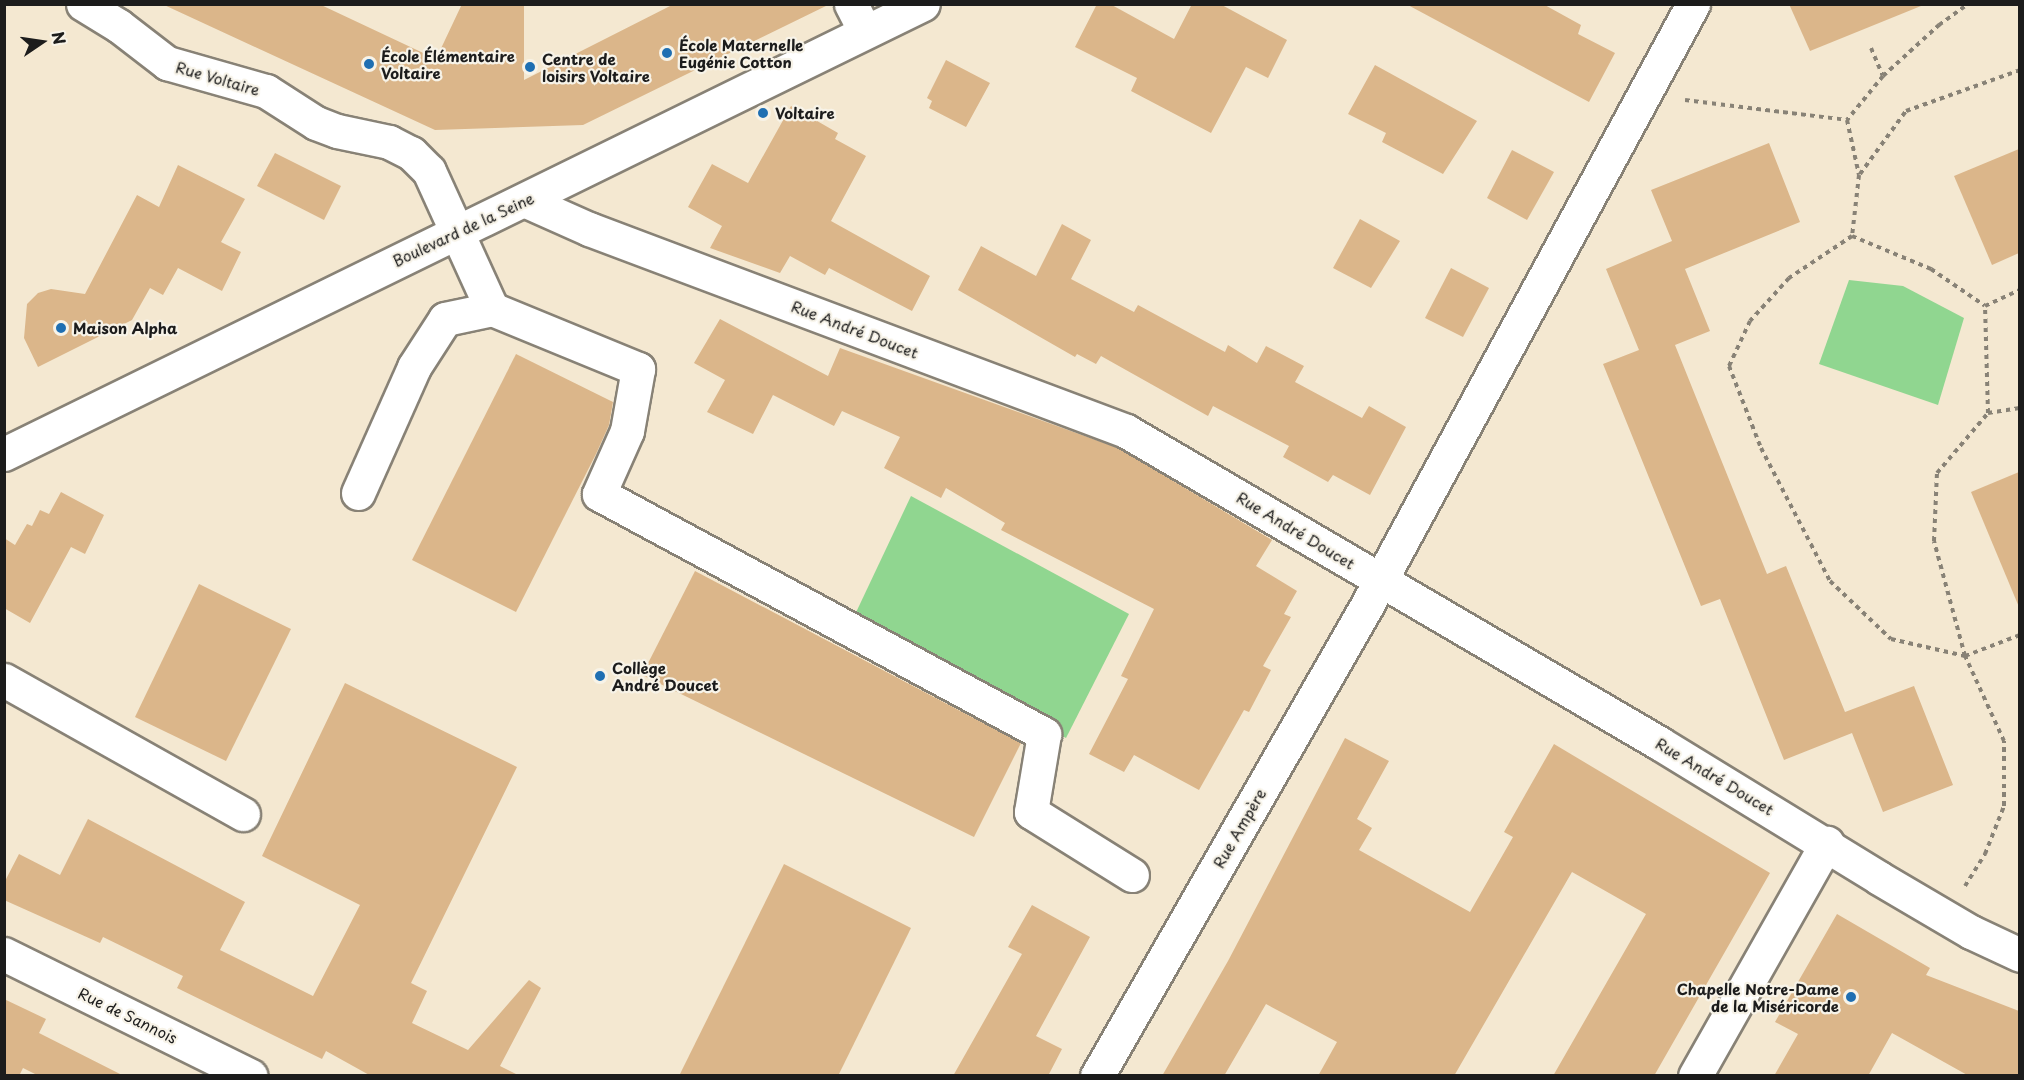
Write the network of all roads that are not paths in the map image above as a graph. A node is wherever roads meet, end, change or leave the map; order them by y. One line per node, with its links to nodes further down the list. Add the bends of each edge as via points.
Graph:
1 (82, 4): 6 (street, Rue Voltaire, via 119,26 167,63 266,92 337,132 389,142 411,153 429,171)
2 (922, 4): 4 (street, Boulevard de la Seine)
3 (1693, 4): 10 (street, Rue Ampère)
4 (858, 18): 5 (street, Boulevard de la Seine)
5 (526, 201): 6 (street, Boulevard de la Seine); 10 (street, Rue André Doucet, via 589,230 1126,431)
6 (458, 231): 7 (street, Rue Voltaire); 8 (street, Boulevard de la Seine)
7 (492, 309): 9 (street, via 445,319 414,367); 14 (street, via 638,369 627,431 599,494 1044,734 1031,812)
8 (4, 454)
9 (358, 493)
10 (1380, 579): 13 (street, Rue André Doucet); 18 (street, Rue Ampère)
11 (4, 680): 12 (street)
12 (243, 814)
13 (1827, 843): 16 (street, Rue André Doucet, via 1945,916); 19 (street)
14 (1132, 875)
15 (4, 954): 17 (street, Rue de Sannois)
16 (2019, 955)
17 (251, 1076)
18 (1097, 1076)
19 (1695, 1076)

